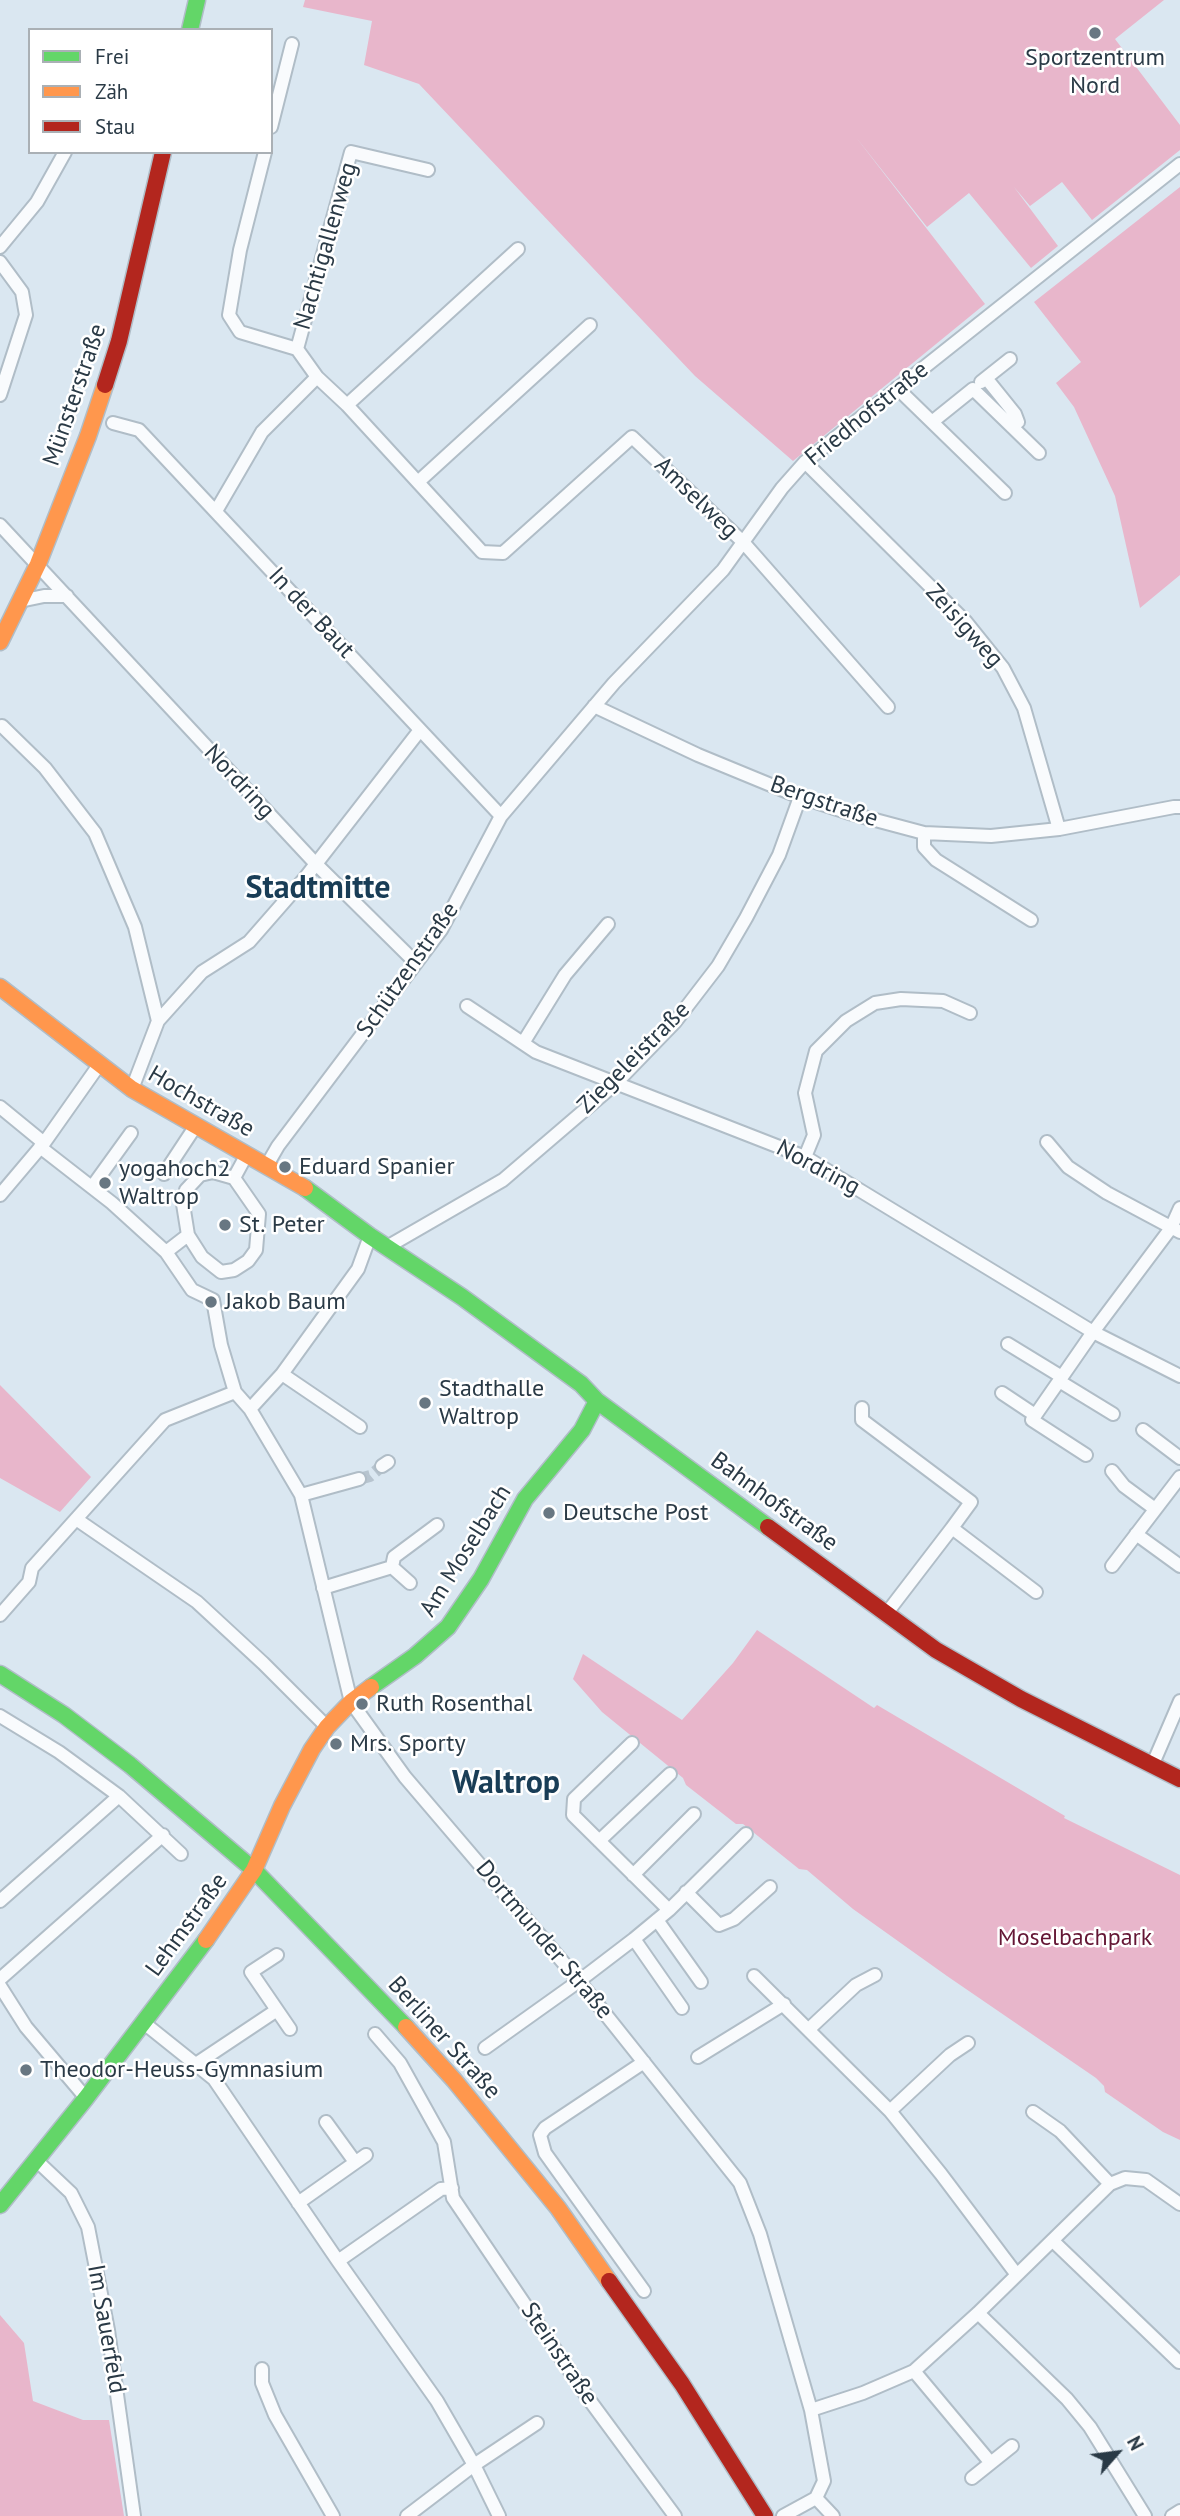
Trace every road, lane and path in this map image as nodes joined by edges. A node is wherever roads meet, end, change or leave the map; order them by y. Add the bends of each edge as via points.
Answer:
1 (197, 0) edge
2 (190, 28) edge
3 (292, 44) dead end
4 (273, 119) edge
5 (64, 154) edge
6 (163, 154) edge
7 (264, 154) edge
8 (1180, 164) edge
9 (428, 170) dead end
10 (0, 247) edge
11 (518, 249) dead end
12 (0, 262) edge
13 (590, 325) dead end
14 (297, 349) junction
15 (1010, 359) dead end
16 (317, 377) junction
17 (986, 378) junction
18 (897, 388) junction
19 (972, 389) junction
20 (0, 395) edge
21 (347, 405) junction
22 (932, 422) junction
23 (113, 423) dead end
24 (1012, 427) junction
25 (1039, 453) dead end
26 (805, 462) junction
27 (418, 482) junction
28 (1005, 493) dead end
29 (216, 511) junction
30 (0, 524) edge
31 (743, 542) junction
32 (482, 552) joint
33 (38, 564) junction
34 (66, 596) junction
35 (20, 601) junction
36 (0, 642) edge
37 (594, 705) junction
38 (888, 707) dead end
39 (2, 726) dead end
40 (420, 730) junction
41 (800, 797) junction
42 (1180, 807) edge
43 (501, 816) junction
44 (1059, 829) junction
45 (924, 833) junction
46 (315, 863) junction
47 (1031, 920) dead end
48 (608, 924) dead end
49 (416, 964) junction
50 (0, 988) edge
51 (467, 1006) dead end
52 (970, 1013) dead end
53 (158, 1021) junction
54 (523, 1043) junction
55 (99, 1065) junction
56 (615, 1084) junction
57 (132, 1089) junction
58 (0, 1107) edge
59 (195, 1127) junction
60 (131, 1133) dead end
61 (1047, 1142) dead end
62 (42, 1145) junction
63 (247, 1154) junction
64 (805, 1157) junction
65 (267, 1165) junction
66 (164, 1174) dead end
67 (233, 1178) junction
68 (92, 1187) junction
69 (0, 1195) edge
70 (1180, 1208) edge
71 (1176, 1230) edge
72 (188, 1235) junction
73 (370, 1236) junction
74 (387, 1247) junction
75 (170, 1257) junction
76 (1093, 1332) junction
77 (1009, 1344) dead end
78 (282, 1374) junction
79 (1180, 1376) edge
80 (1061, 1379) junction
81 (235, 1392) junction
82 (1002, 1393) dead end
83 (597, 1401) junction
84 (862, 1408) dead end
85 (250, 1409) junction
86 (1113, 1414) dead end
87 (1035, 1415) junction
88 (360, 1427) dead end
89 (1143, 1430) dead end
90 (1086, 1455) dead end
91 (1180, 1458) edge
92 (1112, 1471) dead end
93 (1180, 1477) edge
94 (359, 1479) tunnel mouth
95 (1175, 1494) edge
96 (301, 1495) junction
97 (1155, 1509) junction
98 (76, 1519) junction
99 (437, 1525) dead end
100 (952, 1528) junction
101 (1136, 1534) junction
102 (1112, 1566) dead end
103 (1180, 1566) edge
104 (392, 1567) junction
105 (410, 1583) dead end
106 (323, 1588) junction
107 (1035, 1591) dead end
108 (886, 1614) junction
109 (0, 1615) edge
110 (0, 1674) edge
111 (1180, 1701) edge
112 (351, 1702) junction
113 (0, 1716) edge
114 (327, 1727) junction
115 (632, 1743) dead end
116 (1152, 1766) junction
117 (670, 1774) dead end
118 (1180, 1779) edge
119 (119, 1796) junction
120 (694, 1814) dead end
121 (746, 1834) dead end
122 (163, 1835) junction
123 (599, 1841) junction
124 (181, 1854) dead end
125 (254, 1870) junction
126 (633, 1875) junction
127 (770, 1888) dead end
128 (686, 1892) junction
129 (0, 1901) edge
130 (669, 1910) junction
131 (657, 1920) junction
132 (634, 1939) junction
133 (277, 1955) dead end
134 (875, 1975) dead end
135 (754, 1976) dead end
136 (0, 1979) edge
137 (579, 1982) junction
138 (701, 1982) dead end
139 (0, 1986) edge
140 (783, 2004) junction
141 (682, 2008) dead end
142 (277, 2010) junction
143 (144, 2023) junction
144 (290, 2029) dead end
145 (809, 2029) junction
146 (375, 2034) dead end
147 (968, 2043) dead end
148 (485, 2048) dead end
149 (698, 2057) dead end
150 (644, 2062) junction
151 (196, 2064) junction
152 (86, 2098) junction
153 (890, 2111) junction
154 (1033, 2112) dead end
155 (326, 2122) dead end
156 (36, 2160) junction
157 (1110, 2184) junction
158 (452, 2188) junction
159 (298, 2203) junction
160 (1180, 2204) edge
161 (0, 2205) edge
162 (1052, 2241) junction
163 (338, 2261) junction
164 (1017, 2275) junction
165 (644, 2291) dead end
166 (978, 2314) junction
167 (1179, 2362) edge
168 (262, 2369) dead end
169 (914, 2371) junction
170 (811, 2410) junction
171 (537, 2423) dead end
172 (1012, 2446) dead end
173 (990, 2462) junction
174 (474, 2465) junction
175 (972, 2477) dead end
176 (816, 2498) junction
177 (1180, 2511) edge
178 (134, 2516) edge
179 (333, 2516) edge
180 (407, 2516) edge
181 (499, 2516) edge
182 (675, 2516) edge
183 (765, 2516) edge
184 (783, 2516) edge
185 (833, 2516) edge
186 (1145, 2516) edge
187 (1172, 2516) edge

1 - 2 street
3 - 4 street
5 - 10 street via 37,202
6 - 33 street, Münsterstraße via 119,341
7 - 14 street via 229,314 240,332
8 - 18 street, Friedhofstraße
9 - 14 street, Nachtigallenweg via 351,152
11 - 21 street
12 - 20 street via 22,292 26,315
13 - 27 street
14 - 16 street, Nachtigallenweg
15 - 17 street
16 - 21 street, Nachtigallenweg
16 - 29 street via 262,432
17 - 19 street
17 - 24 street via 1015,414 1018,422
18 - 22 street
18 - 26 street, Friedhofstraße
19 - 22 street
19 - 24 street
21 - 27 street, Nachtigallenweg
22 - 28 street
23 - 29 street, In der Baut via 139,429
24 - 25 street
26 - 31 street, Friedhofstraße
26 - 44 street, Zeisigweg via 966,622 1003,668 1024,708
27 - 32 street, Nachtigallenweg
29 - 40 street, In der Baut
30 - 33 street, Nordring
31 - 32 street, Amselweg via 632,437 503,554
31 - 37 street, Friedhofstraße via 723,570
31 - 38 street, Amselweg
33 - 34 street, Nordring
33 - 35 street, Münsterstraße
34 - 35 street
34 - 46 street, Nordring
35 - 36 street, Münsterstraße
37 - 41 street, Bergstraße
37 - 43 street, Schützenstraße
39 - 53 street via 45,768 95,834 135,927
40 - 43 street, In der Baut
40 - 46 street
41 - 45 street, Bergstraße
41 - 56 street, Ziegeleistraße via 779,855 718,966 675,1022
42 - 44 street, Bergstraße
43 - 49 street, Schützenstraße via 441,930
44 - 45 street, Bergstraße via 991,836
45 - 47 street via 924,847 936,860
46 - 49 street, Nordring
46 - 53 street via 249,942 202,972
48 - 54 street via 565,975
49 - 65 street, Schützenstraße
50 - 55 street, Hochstraße
51 - 54 street, Nordring
52 - 64 street via 943,1001 901,999 875,1003 846,1021 816,1051 805,1093 814,1135
53 - 57 street
54 - 56 street, Nordring
55 - 57 street, Hochstraße
55 - 62 street
56 - 64 street, Nordring
56 - 74 street, Ziegeleistraße via 503,1180
57 - 59 street, Hochstraße
58 - 62 street
59 - 63 street, Hochstraße
59 - 66 street
60 - 68 street
61 - 71 street via 1068,1167
62 - 68 street
62 - 69 street
63 - 65 street, Hochstraße
63 - 67 street
64 - 76 street, Nordring
65 - 73 street, Hochstraße
67 - 72 street via 213,1172 200,1175 186,1190 183,1204
67 - 72 street via 259,1214 256,1250 248,1261 221,1272 202,1257
68 - 75 street
70 - 71 street
71 - 76 street
72 - 75 street
73 - 74 street, Hochstraße
73 - 78 street via 358,1269
74 - 83 street, Bahnhofstraße via 581,1384
75 - 81 street via 192,1290 213,1300
76 - 79 street, Nordring
76 - 80 street
77 - 80 street
78 - 85 street
78 - 88 street
80 - 86 street
80 - 87 street
81 - 85 street, Dortmunder Straße
81 - 98 street via 165,1420
82 - 87 street
83 - 108 street, Bahnhofstraße
83 - 112 street, Am Moselbach via 582,1430 525,1499 481,1579 448,1627
84 - 100 street via 862,1420 971,1502
85 - 96 street, Dortmunder Straße
87 - 90 street via 1032,1420
89 - 91 street
92 - 97 street
93 - 95 street
94 - 96 street
95 - 97 street
96 - 106 street, Dortmunder Straße
97 - 101 street
98 - 109 street via 32,1568 29,1582
98 - 114 street via 197,1602
99 - 104 street via 394,1558
100 - 107 street
100 - 108 street
101 - 102 street
101 - 103 street
104 - 105 street
104 - 106 street
106 - 112 street, Dortmunder Straße
108 - 116 street, Bahnhofstraße via 968,1669
110 - 125 street, Berliner Straße via 130,1765
111 - 116 street
112 - 114 street, Lehmstraße
112 - 137 street, Dortmunder Straße via 405,1777
113 - 119 street
114 - 125 street, Lehmstraße via 282,1806
115 - 123 street via 574,1799 573,1815
116 - 118 street, Bahnhofstraße
117 - 123 street
119 - 122 street
119 - 129 street
120 - 126 street
121 - 128 street
122 - 124 street
122 - 136 street
123 - 126 street
125 - 143 street, Lehmstraße
125 - 183 street, Berliner Straße via 403,2023 558,2208 682,2384
126 - 130 street
127 - 128 street via 734,1919 719,1925
128 - 130 street
130 - 131 street
131 - 132 street
131 - 138 street
132 - 137 street
132 - 141 street
133 - 142 street via 246,1976
134 - 145 street via 856,1985
135 - 140 street
137 - 148 street
137 - 150 street, Dortmunder Straße
139 - 152 street via 26,2027
140 - 145 street
140 - 149 street
142 - 144 street
142 - 151 street
143 - 151 street
143 - 152 street, Lehmstraße
145 - 153 street
146 - 158 street, Steinstraße via 400,2063 444,2142
147 - 153 street
150 - 165 street via 540,2135 545,2153
150 - 170 street, Dortmunder Straße via 740,2183 760,2234
151 - 159 street via 214,2078
152 - 156 street, Lehmstraße
153 - 164 street
154 - 157 street via 1060,2131
155 - 159 street via 360,2159
156 - 161 street, Lehmstraße
156 - 178 street, Im Sauerfeld via 71,2193 88,2227 108,2330
157 - 160 street via 1125,2178 1146,2180
157 - 162 street
158 - 163 street via 441,2189
158 - 182 street, Steinstraße via 453,2198 588,2398
159 - 163 street
162 - 164 street
162 - 167 street
163 - 174 street via 437,2401
164 - 166 street
166 - 169 street
166 - 186 street via 1067,2399 1090,2427
168 - 179 street via 262,2383 275,2414
169 - 170 street
169 - 173 street
170 - 176 street, Dortmunder Straße via 824,2481
171 - 174 street
172 - 173 street
173 - 175 street
174 - 180 street
174 - 181 street
176 - 184 street
176 - 185 street
177 - 187 street

